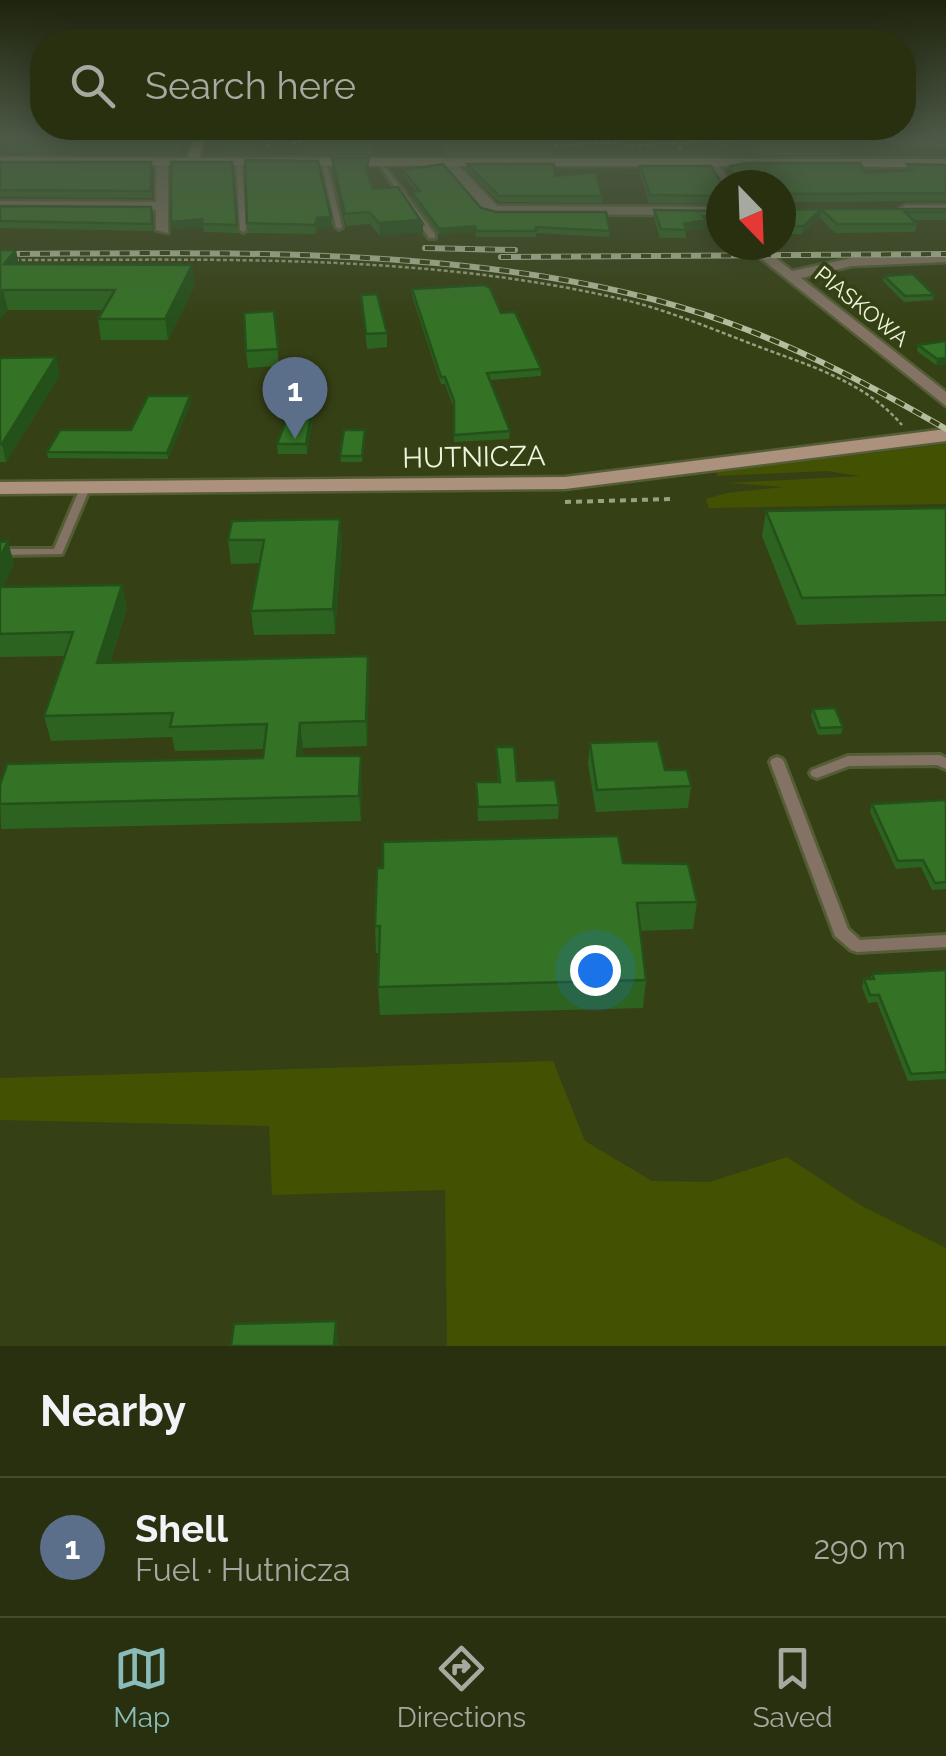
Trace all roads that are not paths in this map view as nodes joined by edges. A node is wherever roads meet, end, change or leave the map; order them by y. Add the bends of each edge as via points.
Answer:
1 (162, 200) edge
2 (241, 200) edge
3 (332, 200) edge
4 (406, 200) edge
5 (483, 200) edge
6 (0, 205) edge
7 (162, 206) junction
8 (888, 209) edge
9 (946, 209) edge
10 (706, 210) edge
11 (338, 227) dead end
12 (163, 230) dead end
13 (242, 230) edge
14 (432, 236) dead end
15 (946, 258) edge
16 (770, 260) edge
17 (789, 276) junction
18 (946, 402) edge
19 (946, 435) edge
20 (0, 488) edge
21 (86, 488) junction
22 (0, 552) edge
23 (777, 762) dead end
24 (946, 764) edge
25 (817, 773) dead end
26 (946, 941) edge

1 - 7 street
2 - 13 lane
3 - 11 lane
4 - 14 lane
5 - 10 street via 492,209
6 - 7 street
7 - 12 street
8 - 9 street
15 - 17 street via 852,262
16 - 17 street, PIASKOWA
17 - 18 street, PIASKOWA
19 - 21 street, HUTNICZA via 565,484
20 - 21 street, HUTNICZA
21 - 22 lane via 58,552
23 - 26 lane via 841,932 857,946
24 - 25 lane via 848,760

